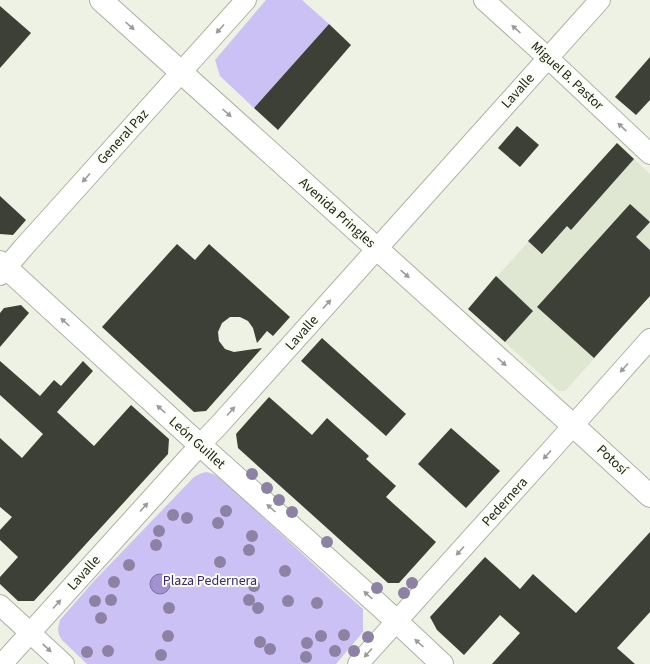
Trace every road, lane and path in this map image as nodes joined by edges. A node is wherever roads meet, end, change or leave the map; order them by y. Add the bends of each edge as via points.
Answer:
1 (101, 0) edge
2 (246, 0) edge
3 (484, 0) edge
4 (600, 0) edge
5 (548, 58) junction
6 (181, 72) junction
7 (650, 154) edge
8 (376, 248) junction
9 (2, 268) edge
10 (650, 339) edge
11 (573, 425) junction
12 (200, 445) junction
13 (650, 496) edge
14 (0, 605) edge
15 (396, 621) junction
16 (30, 633) junction
17 (2, 664) edge
18 (64, 664) edge
19 (358, 664) edge
20 (442, 664) edge

1 -> 6 main road, Avenida Pringles
2 -> 6 street, General Paz
5 -> 3 street, Miguel B. Pastor
4 - 5 street, Lavalle
7 -> 5 street, Miguel B. Pastor
5 - 8 street, Lavalle
6 -> 8 main road, Avenida Pringles
6 -> 9 street, General Paz
8 -> 11 main road, Avenida Pringles
12 -> 8 street, Lavalle
12 -> 9 main road, León Guillet
10 -> 11 street, Pedernera
11 - 13 main road, Potosí
11 -> 15 street, Pedernera
15 -> 12 main road, León Guillet
16 -> 12 street, Lavalle
14 - 16 street
15 -> 19 street, Pedernera
20 -> 15 main road, León Guillet
16 - 17 street, Lavalle
16 -> 18 street

